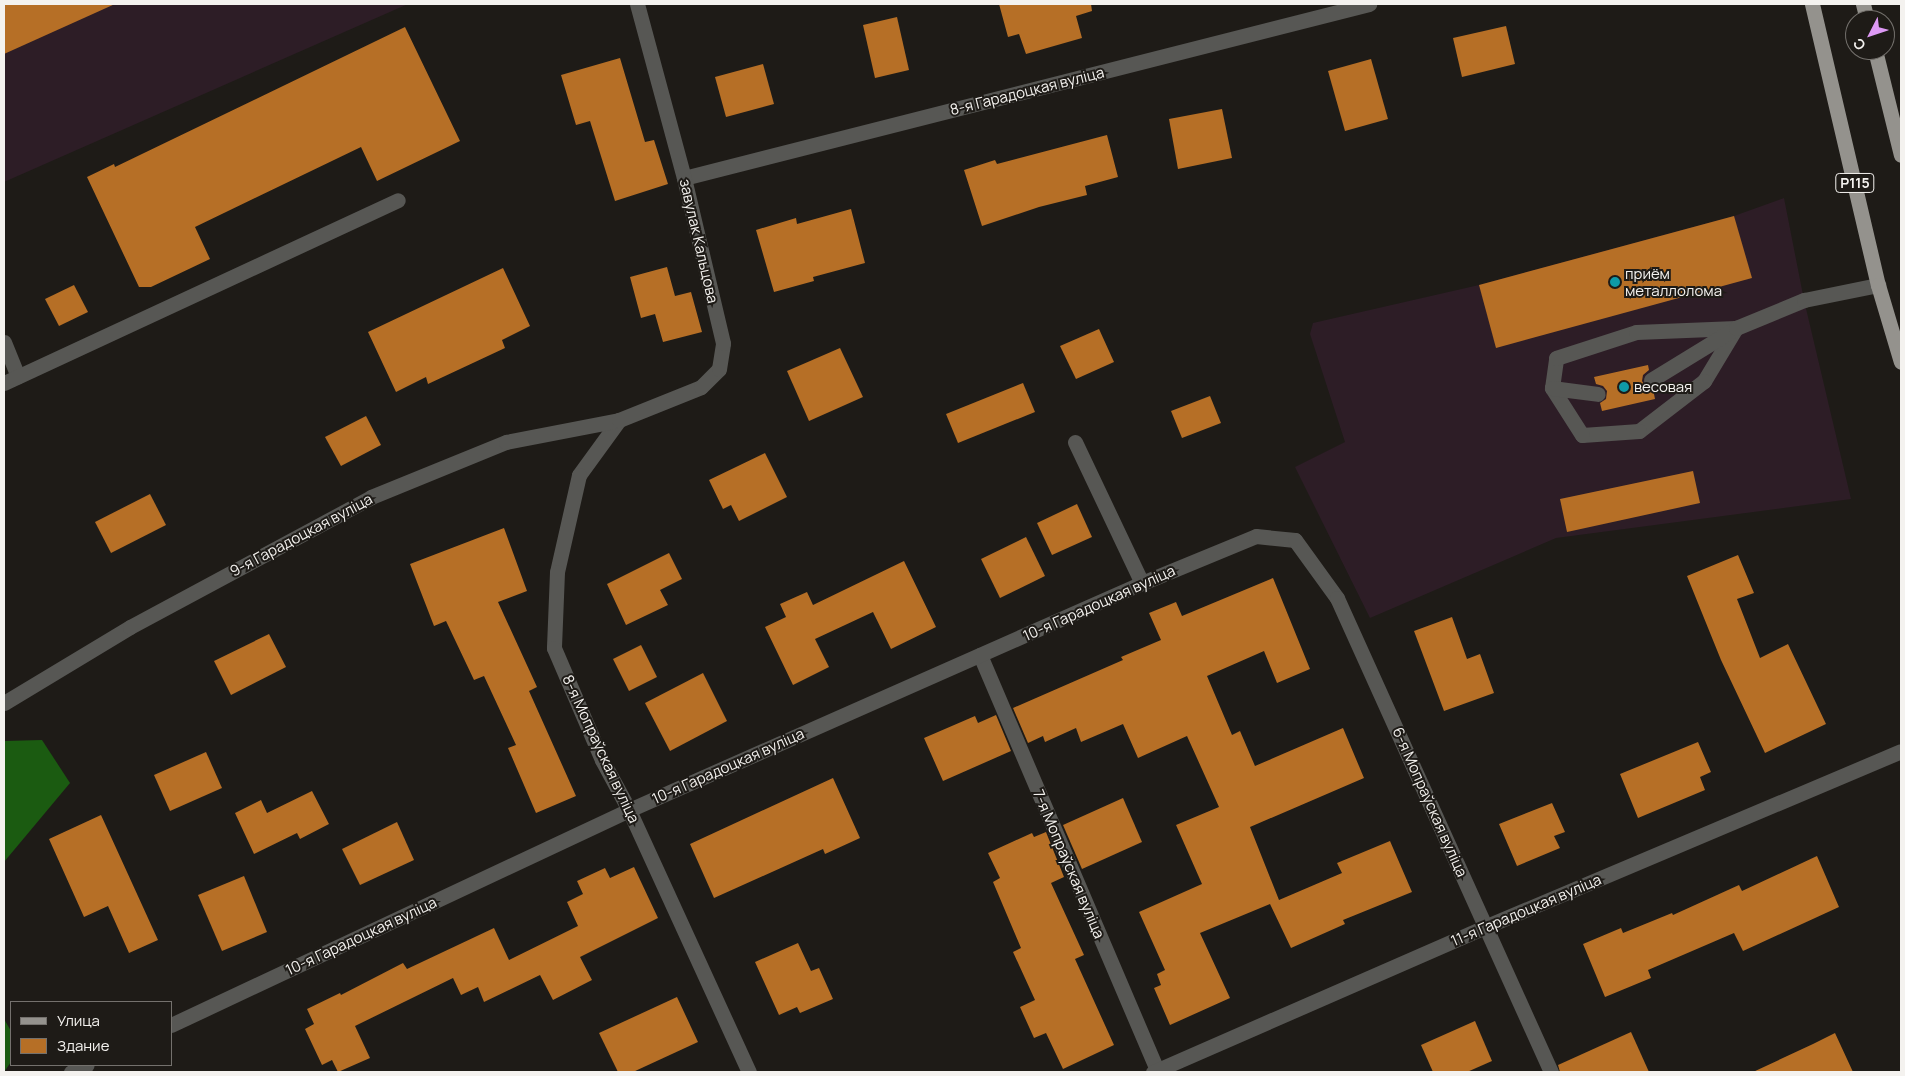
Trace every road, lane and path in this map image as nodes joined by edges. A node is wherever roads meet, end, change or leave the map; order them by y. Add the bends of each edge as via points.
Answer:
1 (637, 4) edge
2 (1369, 4) edge
3 (1812, 4) edge
4 (1877, 60) edge
5 (1901, 155) edge
6 (684, 178) junction
7 (398, 200) dead end
8 (1878, 285) junction
9 (1736, 328) junction
10 (4, 342) edge
11 (1901, 362) edge
12 (18, 376) junction
13 (1651, 380) dead end
14 (4, 383) edge
15 (1552, 388) junction
16 (1598, 394) dead end
17 (620, 420) junction
18 (1074, 442) dead end
19 (1294, 540) joint
20 (1142, 583) junction
21 (980, 655) junction
22 (4, 703) edge
23 (1901, 751) edge
24 (630, 810) junction
25 (1487, 926) junction
26 (172, 1025) edge
27 (85, 1066) edge
28 (71, 1072) edge
29 (749, 1072) edge
30 (1156, 1072) edge
31 (1552, 1072) edge

1 - 6 street, завулак Кальцова
2 - 6 street, 8-я Гарадоцкая вуліца
3 - 8 main road, Р115
4 - 5 main road
6 - 17 street, завулак Кальцова via 723,343 719,369 701,387
7 - 12 street
8 - 9 street via 1804,300
8 - 11 main road, Р115
9 - 13 street
9 - 15 street via 1636,332 1610,340 1556,358
9 - 15 street via 1704,381 1639,432 1582,435
10 - 12 street
12 - 14 street
15 - 16 street
17 - 22 street, 9-я Гарадоцкая вуліца via 506,442 371,496 130,627
17 - 24 street, 8-я Мопраўская вуліца via 579,475 557,572 554,648 602,760
18 - 20 street
19 - 20 street, 10-я Гарадоцкая вуліца via 1256,536
19 - 25 street, 6-я Мопраўская вуліца via 1338,598
20 - 21 street, 10-я Гарадоцкая вуліца
21 - 24 street, 10-я Гарадоцкая вуліца
21 - 30 street, 7-я Мопраўская вуліца
23 - 25 street, 11-я Гарадоцкая вуліца
24 - 26 street, 10-я Гарадоцкая вуліца
24 - 29 street, 8-я Мопраўская вуліца
25 - 30 street, 11-я Гарадоцкая вуліца
25 - 31 street, 6-я Мопраўская вуліца
27 - 28 street

